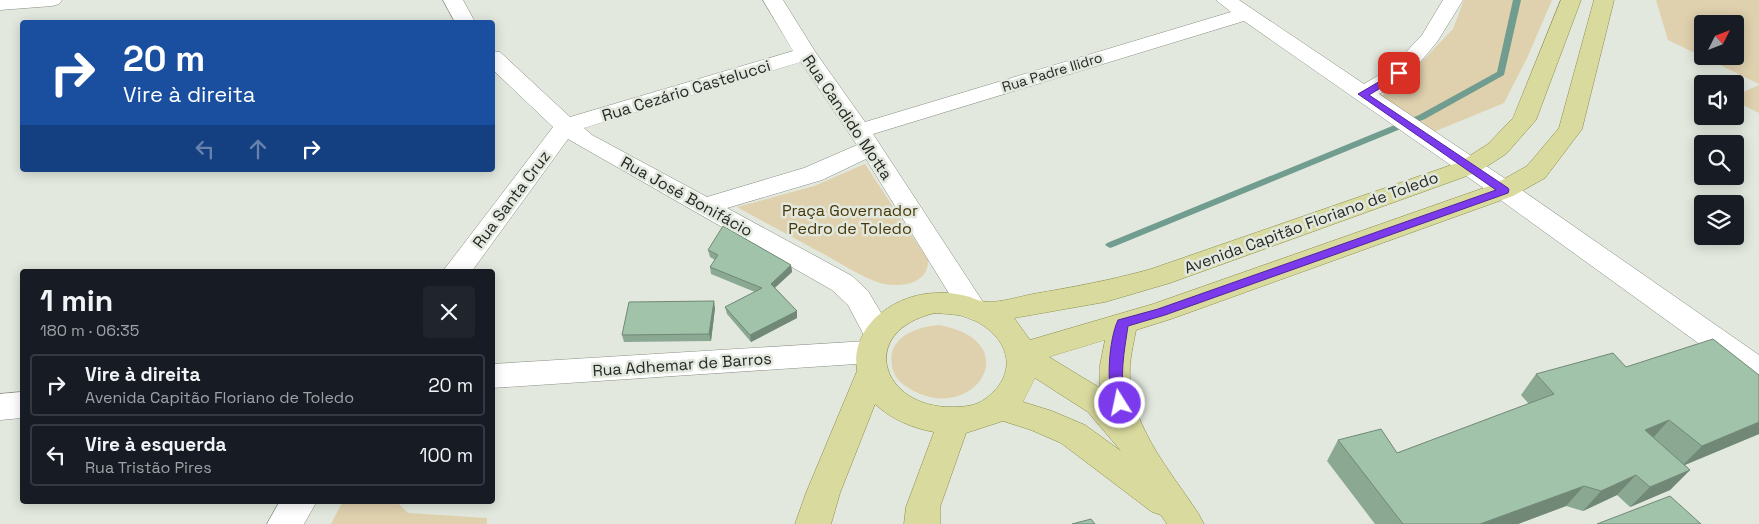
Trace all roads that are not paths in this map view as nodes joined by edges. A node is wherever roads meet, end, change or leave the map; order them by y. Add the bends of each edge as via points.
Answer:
1 (52, 0) edge
2 (453, 0) edge
3 (774, 0) edge
4 (1226, 0) edge
5 (1453, 0) edge
6 (1571, 0) edge
7 (1604, 0) edge
8 (0, 4) edge
9 (1246, 14) junction
10 (464, 20) edge
11 (806, 54) junction
12 (495, 60) edge
13 (1363, 94) junction
14 (566, 126) junction
15 (864, 139) junction
16 (1469, 166) junction
17 (1504, 190) junction
18 (705, 206) junction
19 (459, 269) edge
20 (979, 311) junction
21 (1123, 324) junction
22 (874, 353) junction
23 (1021, 354) junction
24 (1759, 371) edge
25 (495, 376) edge
26 (20, 405) edge
27 (0, 407) edge
28 (1000, 407) junction
29 (954, 421) junction
30 (1128, 434) junction
31 (298, 504) edge
32 (1181, 517) edge
33 (285, 524) edge
34 (813, 524) edge
35 (922, 524) edge

1 - 8 street
2 - 10 street
3 - 11 street, Rua Candido Motta
4 - 9 street
5 - 13 street via 1430,38 1399,73
6 - 16 main road, Avenida Capitão Floriano de Toledo via 1524,120 1496,149
7 - 17 main road, Avenida Capitão Floriano de Toledo via 1570,129 1536,172
9 - 13 street
9 - 15 street, Rua Padre Ilidro
11 - 14 street, Rua Cezário Castelucci
11 - 15 street, Rua Candido Motta
12 - 14 street, Rua José Bonifácio
13 - 16 street
14 - 18 street, Rua José Bonifácio via 584,140
14 - 19 street, Rua Santa Cruz
15 - 18 street, Rua Padre Ilidro via 813,174
15 - 20 street, Rua Candido Motta
16 - 17 street
16 - 20 main road, Avenida Capitão Floriano de Toledo via 1160,276 1105,292
17 - 21 main road, Avenida Capitão Floriano de Toledo
17 - 24 street
18 - 22 street, Rua José Bonifácio via 842,283 858,298
20 - 22 main road via 959,305 935,304 914,308 893,318
20 - 23 main road via 1000,322 1014,337
21 - 23 main road, Avenida Capitão Floriano de Toledo
21 - 30 main road via 1115,365 1116,388
22 - 25 street, Rua Adhemar de Barros
22 - 29 main road via 883,392 902,408 926,418
22 - 34 main road
23 - 28 main road via 1023,374 1015,392
23 - 30 main road via 1100,404
26 - 27 street
28 - 29 main road via 979,417
28 - 32 main road via 1073,434
29 - 35 main road via 923,507
30 - 32 main road
31 - 33 street

